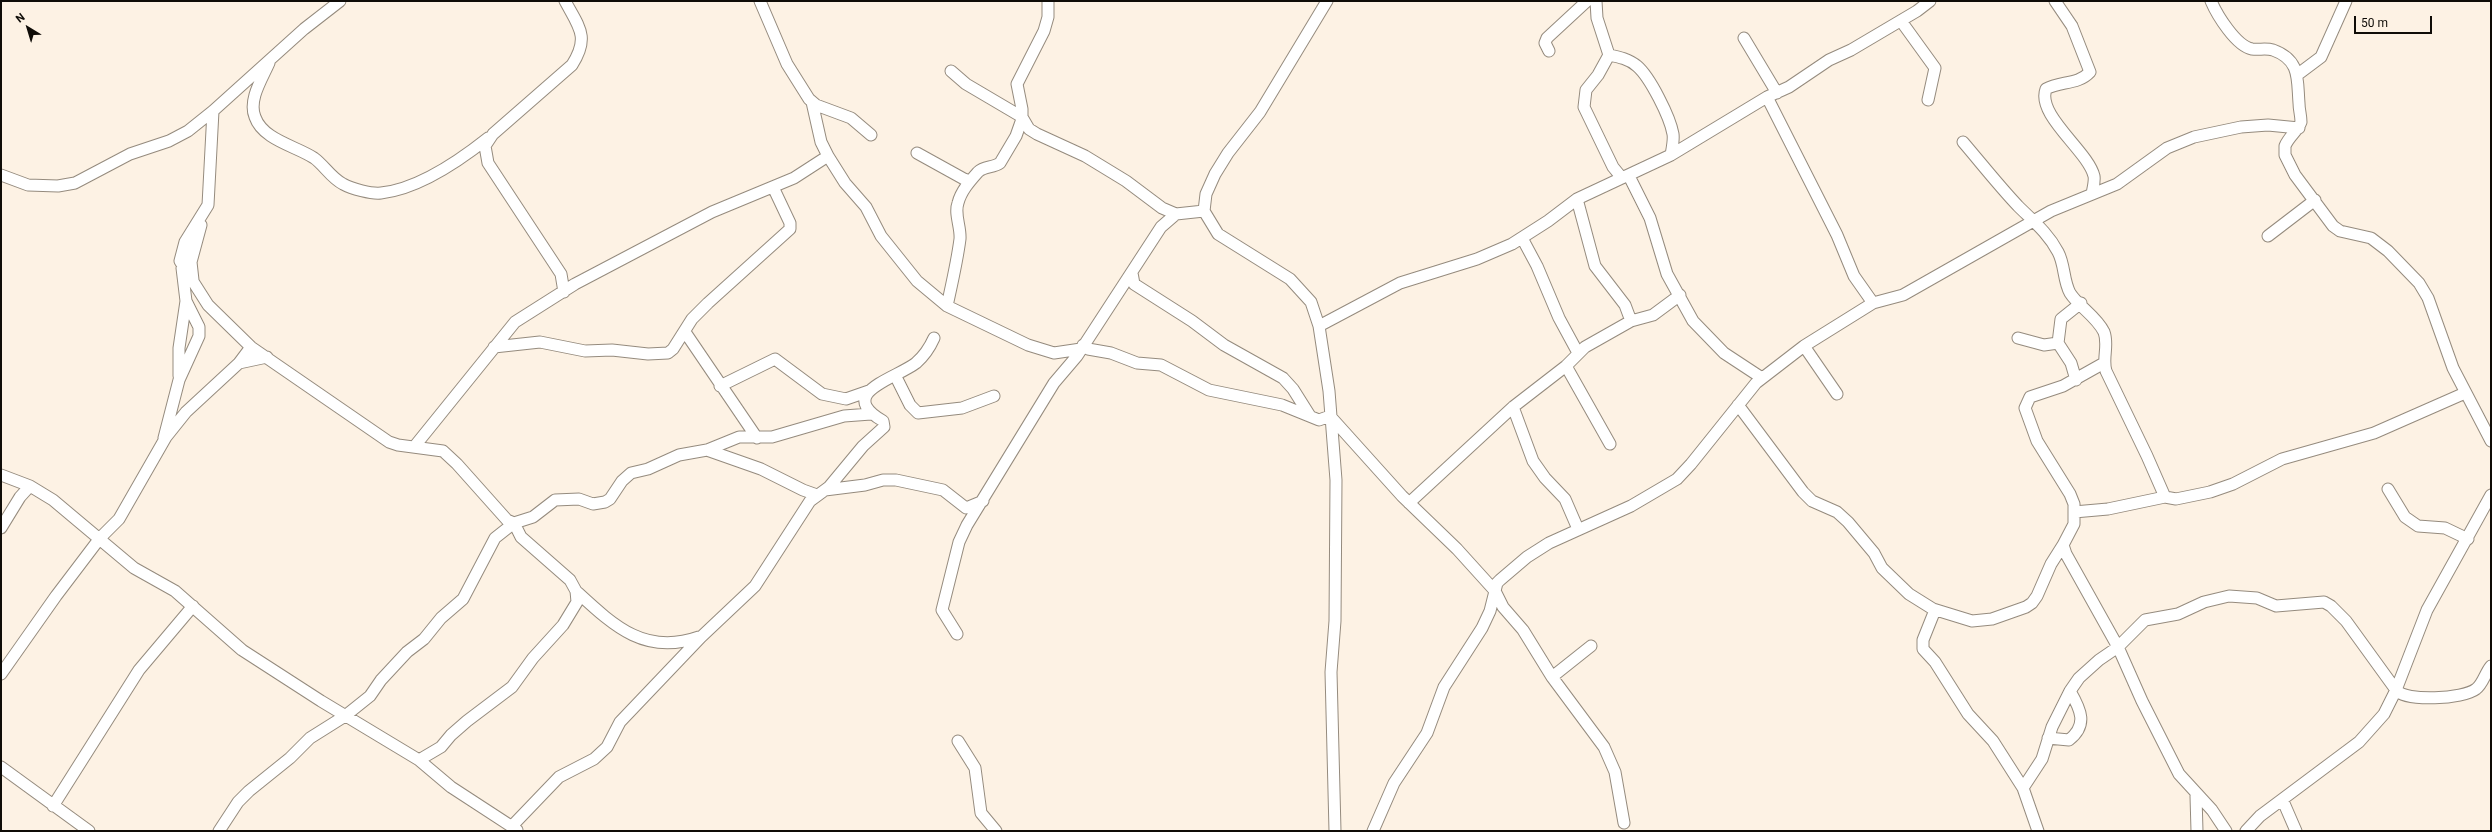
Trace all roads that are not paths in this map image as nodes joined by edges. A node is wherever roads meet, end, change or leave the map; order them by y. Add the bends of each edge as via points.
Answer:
1 (340, 1) edge
2 (565, 1) edge
3 (760, 1) edge
4 (1048, 1) edge
5 (1327, 1) edge
6 (1588, 1) edge
7 (1596, 1) edge
8 (1930, 1) edge
9 (2056, 1) edge
10 (2211, 1) edge
11 (2346, 1) edge
12 (1901, 20) junction
13 (1744, 38) dead end
14 (1549, 51) dead end
15 (1609, 55) junction
16 (270, 60) junction
17 (951, 71) dead end
18 (2297, 75) junction
19 (1772, 95) junction
20 (1928, 100) dead end
21 (812, 102) junction
22 (213, 111) junction
23 (1022, 117) junction
24 (2299, 128) junction
25 (493, 134) junction
26 (871, 135) dead end
27 (1963, 142) dead end
28 (917, 153) dead end
29 (1671, 155) junction
30 (828, 156) junction
31 (1, 175) edge
32 (1625, 177) junction
33 (970, 181) junction
34 (773, 187) junction
35 (2092, 194) junction
36 (1576, 199) junction
37 (2315, 200) junction
38 (208, 205) junction
39 (1204, 211) junction
40 (1176, 214) junction
41 (2035, 221) junction
42 (2268, 236) dead end
43 (1522, 238) junction
44 (182, 268) junction
45 (1132, 273) junction
46 (192, 280) junction
47 (564, 292) junction
48 (1680, 295) junction
49 (186, 301) junction
50 (1873, 303) junction
51 (2080, 303) junction
52 (947, 306) junction
53 (1631, 321) junction
54 (1319, 326) junction
55 (684, 332) junction
56 (934, 338) dead end
57 (2018, 338) dead end
58 (2058, 343) junction
59 (1804, 346) junction
60 (251, 347) junction
61 (494, 347) junction
62 (1082, 347) junction
63 (1578, 353) junction
64 (267, 357) junction
65 (239, 363) junction
66 (2104, 363) junction
67 (1566, 366) junction
68 (895, 375) junction
69 (1762, 378) junction
70 (179, 380) junction
71 (2076, 380) junction
72 (720, 386) junction
73 (2465, 393) junction
74 (1837, 394) dead end
75 (866, 396) junction
76 (994, 396) dead end
77 (1738, 405) junction
78 (1513, 407) junction
79 (871, 414) junction
80 (844, 416) junction
81 (1310, 416) junction
82 (1330, 416) junction
83 (757, 438) junction
84 (2491, 441) edge
85 (163, 442) junction
86 (1610, 444) dead end
87 (414, 447) junction
88 (707, 450) junction
89 (1, 475) edge
90 (30, 486) junction
91 (2388, 489) dead end
92 (821, 493) junction
93 (2164, 497) junction
94 (2490, 499) edge
95 (982, 501) junction
96 (1409, 503) junction
97 (2074, 512) junction
98 (514, 523) junction
99 (1, 528) edge
100 (1578, 529) junction
101 (100, 538) junction
102 (2468, 539) junction
103 (2064, 545) junction
104 (576, 590) junction
105 (1495, 591) junction
106 (194, 606) junction
107 (1934, 610) junction
108 (957, 634) dead end
109 (701, 637) junction
110 (1591, 646) dead end
111 (2118, 648) junction
112 (2491, 666) edge
113 (1, 674) edge
114 (1552, 677) junction
115 (2396, 690) junction
116 (2070, 691) junction
117 (345, 716) junction
118 (2048, 738) junction
119 (958, 741) dead end
120 (419, 760) junction
121 (2, 770) edge
122 (2022, 788) junction
123 (2196, 796) junction
124 (2283, 801) junction
125 (53, 806) junction
126 (1624, 823) dead end
127 (515, 829) edge
128 (89, 831) edge
129 (219, 831) edge
130 (996, 831) edge
131 (1335, 831) edge
132 (1373, 831) edge
133 (2038, 831) edge
134 (2197, 831) edge
135 (2226, 831) edge
136 (2246, 831) edge
137 (2296, 831) edge

1 - 16 street
2 - 25 street via 582,31 580,52 572,65
3 - 21 street via 787,64
4 - 23 street via 1048,17 1044,31 1017,84
5 - 39 street via 1260,112 1215,174 1206,194
6 - 14 street via 1547,38 1545,43
7 - 15 street via 1598,23
8 - 12 street
9 - 35 street via 2072,26 2090,72 2076,82 2046,89 2045,99 2062,131 2082,154 2094,176
10 - 18 street via 2227,29 2241,42 2251,49 2266,48 2282,54 2289,60
11 - 18 street via 2321,57
12 - 19 street
12 - 20 street via 1935,68
13 - 19 street
15 - 29 street via 1623,57 1638,66 1647,78 1673,134
15 - 32 street via 1586,90 1584,107 1613,167
16 - 22 street
16 - 25 street via 254,100 255,118 261,127 275,138 312,157 344,184 379,193 393,191 450,164
17 - 23 street via 966,84
18 - 24 street via 2301,114
19 - 29 street
19 - 50 street via 1854,276
21 - 26 street via 852,118
21 - 30 street via 821,142
22 - 31 street via 188,131 169,141 130,154 75,183 58,186 28,185
22 - 38 street
23 - 33 street via 1019,128 1000,162 982,169
23 - 40 street via 1029,128 1038,134 1126,180 1162,208
24 - 35 street via 2268,125 2241,127 2194,137 2167,148 2117,184
24 - 37 street via 2288,139 2285,155 2295,175
25 - 47 street via 485,146 488,163 561,274
27 - 41 street
28 - 33 street
29 - 32 street
30 - 34 street via 794,178
30 - 52 street via 845,183 866,206 880,236 903,266
32 - 36 street
32 - 48 street via 1650,218 1667,274
33 - 52 street via 956,208 960,239 956,272
34 - 47 street via 712,212
34 - 55 street via 790,223 790,229 708,303 692,319
35 - 41 street via 2063,204
36 - 43 street
36 - 53 street via 1595,266 1625,305
37 - 42 street
37 - 73 street via 2333,226 2340,231 2371,238 2388,250 2419,283 2428,298 2453,368
38 - 44 street via 185,242 181,254
38 - 46 street via 191,262
39 - 40 street
39 - 54 street via 1218,234 1290,279 1311,302
40 - 45 street via 1161,227
41 - 50 street via 1991,243 1903,295
41 - 51 street via 2059,253 2066,283 2071,294
43 - 54 street via 1476,259 1400,283
43 - 63 street via 1537,266 1558,318
44 - 46 street
44 - 49 street
45 - 62 street
45 - 81 street via 1134,284 1146,294 1192,321 1224,345 1283,378
46 - 60 street via 208,305
47 - 61 street via 515,322
48 - 53 street via 1653,315
48 - 69 street via 1693,321 1704,334 1724,352
49 - 70 street via 179,348
49 - 70 street via 199,327 199,336
50 - 59 street
51 - 58 street via 2061,318
51 - 66 street via 2104,332
52 - 62 street via 983,325 1043,350 1054,353
53 - 63 street
54 - 82 street via 1329,391
55 - 61 street via 668,353 585,351 540,342
55 - 72 street
56 - 68 street via 921,358
57 - 58 street via 2044,345
58 - 71 street via 2071,363
59 - 69 street
59 - 74 street
60 - 64 street
60 - 65 street
61 - 87 street
62 - 81 street via 1112,353 1137,363 1161,365 1209,390 1282,405
62 - 95 street via 1051,388
63 - 67 street
64 - 65 street
64 - 87 street via 389,442
65 - 85 street via 186,412
66 - 71 street
66 - 93 street via 2120,405 2147,456
67 - 78 street
67 - 86 street
68 - 75 street
68 - 76 street via 910,405 918,413 962,408
69 - 77 street
70 - 85 street
71 - 97 street via 2030,397 2025,408 2037,442 2070,494
72 - 75 street via 774,360 822,394 846,400
72 - 83 street via 750,424
73 - 84 street
73 - 93 street via 2374,432 2282,459 2224,488 2176,499
75 - 79 street
75 - 80 street
77 - 100 street via 1677,479 1637,503
77 - 107 street via 1812,501 1837,512 1848,522 1896,583
78 - 96 street
78 - 100 street via 1534,461 1545,478 1565,499
79 - 80 street
79 - 92 street via 885,424 882,431 863,446 845,470
80 - 83 street via 803,430
81 - 82 street via 1319,420
82 - 96 street
82 - 131 street via 1336,480 1335,621 1331,672
83 - 88 street via 739,437
85 - 101 street via 119,519
87 - 98 street via 433,449 449,455 507,520
88 - 92 street
88 - 98 street via 678,455 648,469 631,473 605,502 593,504 579,500 555,500 533,517
89 - 90 street
90 - 99 street
90 - 101 street via 53,500
91 - 102 street via 2405,517 2418,526 2445,528
92 - 95 street via 884,480 896,480 942,490 966,508
92 - 109 street via 810,501 754,586
93 - 97 street via 2108,509
94 - 102 street
95 - 108 street via 959,542 945,594 943,614
96 - 105 street via 1457,549
97 - 103 street via 2074,524
98 - 104 street via 521,537 562,572
98 - 117 street via 495,538 463,599 441,618 424,639 407,652 370,696
100 - 105 street via 1549,543 1513,568 1496,583
101 - 106 street via 134,568 166,585
101 - 113 street
102 - 115 street via 2427,610
103 - 107 street via 2051,564 2035,600 2026,608 1981,621 1972,621
103 - 111 street via 2068,559
104 - 109 street via 620,630 637,638 668,644
104 - 120 street via 577,602 563,625 533,658 512,687 467,721 441,747
105 - 114 street via 1503,607 1523,630
105 - 132 street via 1482,628 1444,687 1427,733 1394,783
106 - 117 street via 242,650
106 - 125 street via 139,670
107 - 122 street via 1923,640 1924,649 1936,662 1968,714 1992,741
109 - 127 street via 620,722 607,747 594,759 559,777
110 - 114 street
111 - 115 street via 2145,620 2178,614 2196,604 2221,597 2257,598 2276,606 2324,602 2346,621
111 - 116 street via 2099,660 2079,678
111 - 123 street via 2178,774
112 - 115 street via 2478,687 2466,694 2440,698 2409,697 2401,695
114 - 126 street via 1604,747 1615,772
115 - 124 street via 2384,714 2359,742 2313,775
116 - 118 street
116 - 118 street via 2082,720 2080,731 2069,740
117 - 120 street
117 - 129 street via 310,738 249,791 238,802
118 - 122 street via 2042,759
119 - 130 street via 975,768 982,813
120 - 127 street via 451,788
121 - 125 street
122 - 133 street
123 - 134 street
123 - 135 street via 2212,810
124 - 136 street via 2260,816
124 - 137 street
125 - 128 street

